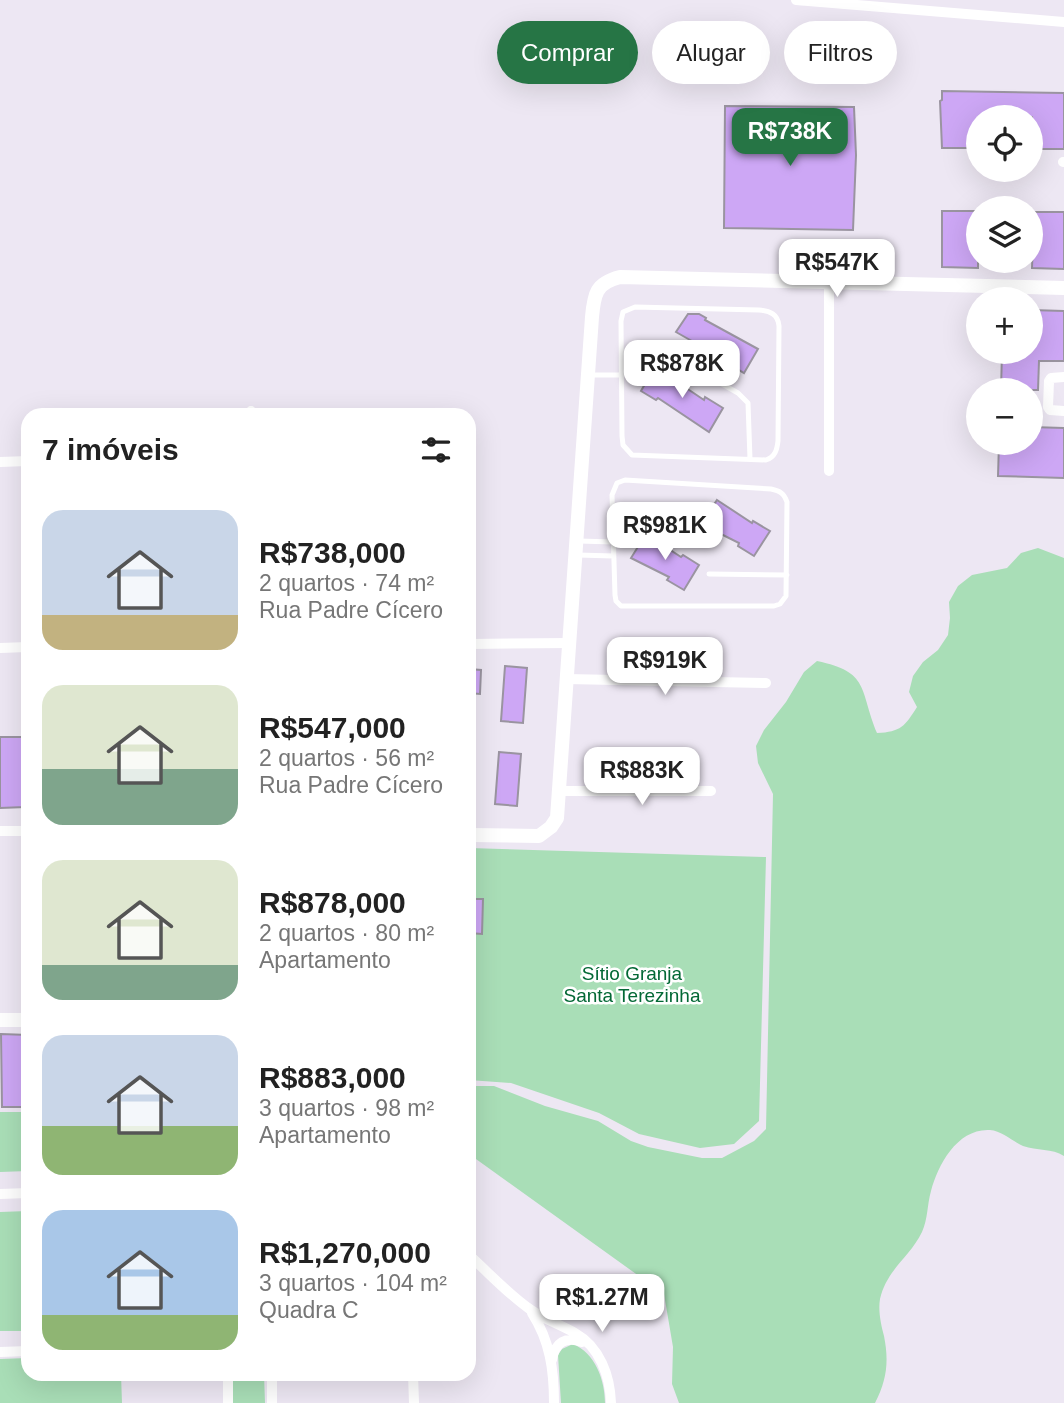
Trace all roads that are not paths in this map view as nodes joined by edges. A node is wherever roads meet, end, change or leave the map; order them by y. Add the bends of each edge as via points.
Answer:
1 (796, 0) edge
2 (1064, 22) edge
3 (829, 281) junction
4 (1064, 288) edge
5 (588, 375) junction
6 (621, 375) junction
7 (706, 375) dead end
8 (1064, 377) edge
9 (1064, 411) edge
10 (750, 459) junction
11 (21, 461) edge
12 (0, 462) edge
13 (829, 471) dead end
14 (613, 542) junction
15 (576, 548) junction
16 (613, 556) junction
17 (709, 574) dead end
18 (787, 575) junction
19 (569, 643) junction
20 (476, 644) edge
21 (21, 647) edge
22 (0, 648) edge
23 (566, 679) junction
24 (766, 683) dead end
25 (711, 790) dead end
26 (558, 791) junction
27 (0, 831) edge
28 (21, 831) edge
29 (476, 835) edge
30 (0, 1020) edge
31 (21, 1020) edge
32 (0, 1194) edge
33 (21, 1194) edge
34 (476, 1261) edge
35 (531, 1310) junction
36 (591, 1346) junction
37 (21, 1351) edge
38 (0, 1352) edge
39 (552, 1361) junction
40 (228, 1381) edge
41 (272, 1381) edge
42 (413, 1381) edge
43 (228, 1403) edge
44 (272, 1403) edge
45 (414, 1403) edge
46 (554, 1403) edge
47 (611, 1403) edge

1 - 2 street
3 - 4 street
3 - 5 street via 620,277 606,281 594,302
3 - 13 street
5 - 6 lane
5 - 15 street
6 - 10 lane via 623,445 632,455
6 - 10 lane via 621,321 629,308 774,314 779,326 777,449 766,460
7 - 10 lane via 748,403
8 - 9 street via 1049,381 1048,407
11 - 12 street
14 - 15 lane
14 - 16 lane
14 - 18 lane via 612,495 617,483 625,480 771,489 785,495 787,502
15 - 16 lane
15 - 19 street
16 - 18 lane via 616,601 621,606 774,606 786,596
17 - 18 lane
19 - 20 street
19 - 23 street
21 - 22 street
23 - 24 street
23 - 26 street
25 - 26 street
26 - 29 street via 557,818 539,836
27 - 28 street
30 - 31 street
32 - 33 street
34 - 35 street
35 - 36 street via 578,1334
35 - 39 street
36 - 39 street via 567,1339 558,1345
36 - 47 street via 609,1381
37 - 38 street
39 - 46 street
40 - 43 street
41 - 44 street
42 - 45 street

